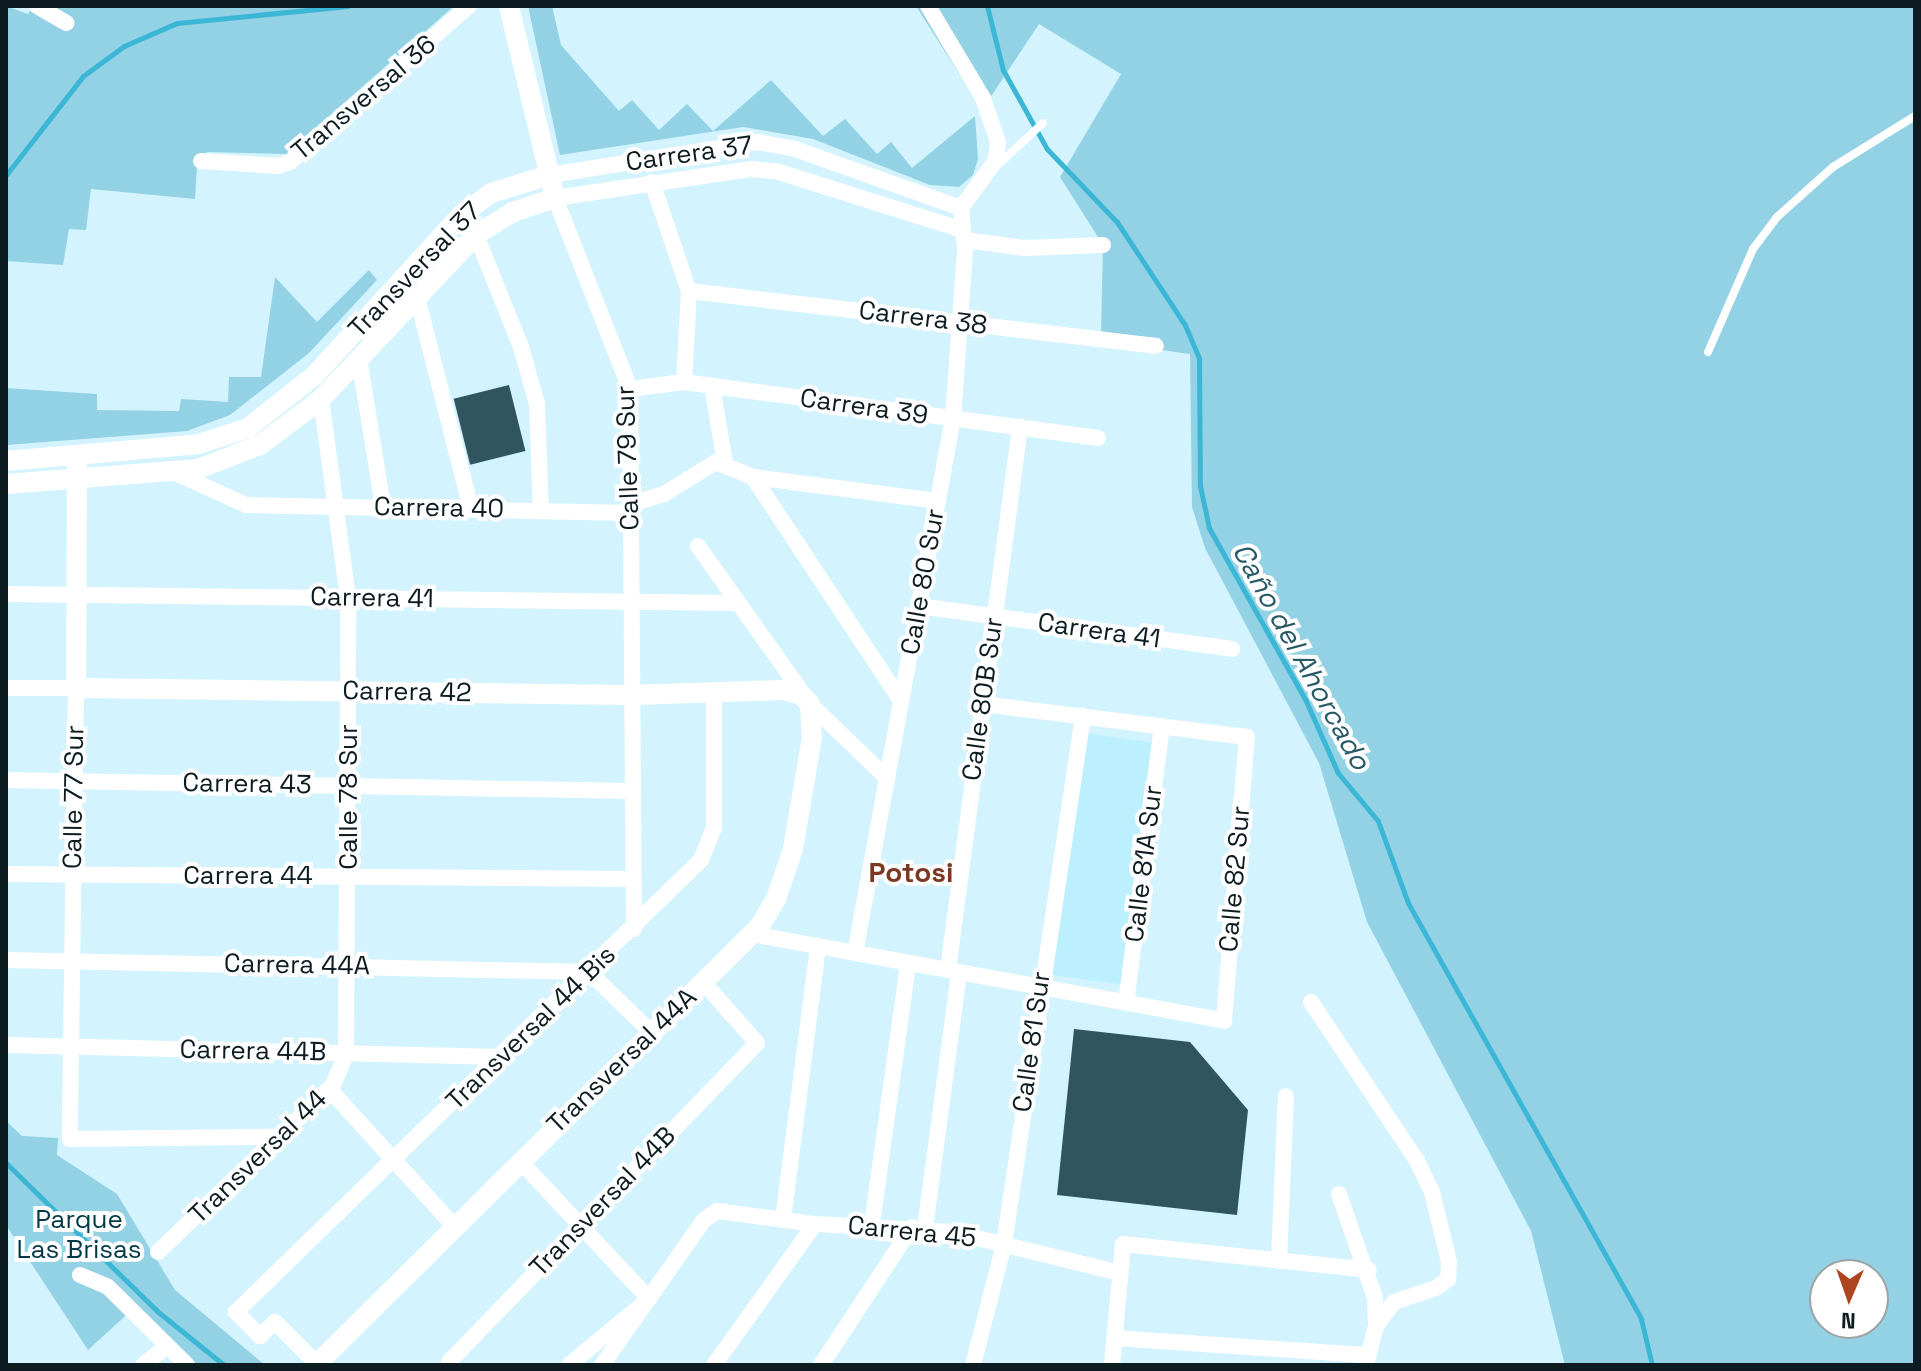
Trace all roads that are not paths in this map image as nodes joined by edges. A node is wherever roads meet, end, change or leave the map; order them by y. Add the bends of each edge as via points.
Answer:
1 (37, 6) edge
2 (469, 6) edge
3 (509, 6) edge
4 (928, 6) edge
5 (66, 23) dead end
6 (1915, 116) edge
7 (1043, 123) dead end
8 (201, 161) dead end
9 (550, 175) junction
10 (652, 182) junction
11 (981, 184) junction
12 (555, 198) junction
13 (961, 208) junction
14 (476, 235) junction
15 (964, 235) junction
16 (1103, 245) dead end
17 (689, 291) junction
18 (417, 297) junction
19 (961, 323) junction
20 (1156, 346) dead end
21 (1708, 352) dead end
22 (359, 358) junction
23 (684, 382) junction
24 (712, 386) junction
25 (630, 389) junction
26 (321, 399) junction
27 (953, 418) junction
28 (1020, 427) junction
29 (1098, 438) dead end
30 (77, 455) junction
31 (6, 461) edge
32 (725, 463) junction
33 (173, 472) junction
34 (753, 477) junction
35 (77, 479) junction
36 (6, 484) edge
37 (938, 501) junction
38 (339, 505) junction
39 (383, 506) junction
40 (631, 508) junction
41 (471, 509) junction
42 (541, 511) junction
43 (698, 546) dead end
44 (6, 594) edge
45 (76, 595) junction
46 (348, 598) junction
47 (632, 601) junction
48 (738, 603) junction
49 (919, 606) junction
50 (994, 617) junction
51 (1232, 649) dead end
52 (6, 688) edge
53 (76, 688) junction
54 (349, 692) junction
55 (714, 692) junction
56 (632, 695) junction
57 (808, 701) junction
58 (901, 701) junction
59 (981, 704) junction
60 (1083, 716) junction
61 (1162, 726) junction
62 (887, 778) junction
63 (6, 780) edge
64 (74, 781) junction
65 (348, 786) junction
66 (633, 791) junction
67 (6, 874) edge
68 (73, 875) junction
69 (348, 877) junction
70 (633, 879) junction
71 (634, 929) junction
72 (752, 934) junction
73 (818, 946) junction
74 (855, 953) junction
75 (6, 960) edge
76 (72, 961) junction
77 (908, 963) junction
78 (349, 966) junction
79 (954, 971) junction
80 (589, 972) junction
81 (703, 982) junction
82 (1040, 987) junction
83 (1311, 1002) dead end
84 (1126, 1003) junction
85 (651, 1032) junction
86 (6, 1045) edge
87 (71, 1047) junction
88 (346, 1054) junction
89 (500, 1057) junction
90 (329, 1089) junction
91 (1286, 1096) dead end
92 (278, 1137) junction
93 (394, 1160) junction
94 (520, 1161) junction
95 (1339, 1194) dead end
96 (783, 1220) junction
97 (815, 1224) junction
98 (872, 1224) junction
99 (453, 1225) junction
100 (580, 1226) junction
101 (918, 1228) junction
102 (1004, 1244) junction
103 (158, 1252) dead end
104 (1279, 1261) junction
105 (1369, 1270) junction
106 (1120, 1273) junction
107 (80, 1275) dead end
108 (649, 1299) junction
109 (1376, 1326) junction
110 (1115, 1338) junction
111 (166, 1347) junction
112 (1367, 1360) edge
113 (449, 1362) dead end
114 (316, 1364) edge
115 (143, 1365) edge
116 (187, 1365) edge
117 (569, 1365) edge
118 (602, 1365) edge
119 (714, 1365) edge
120 (821, 1365) edge
121 (973, 1365) edge
122 (1112, 1365) edge

1 - 5 street
2 - 8 street, Transversal 36 via 290,162 278,166
3 - 9 street, Calle 79 Sur
4 - 11 street via 995,120 996,160
6 - 21 lane via 1833,167 1776,218 1753,249
7 - 11 lane
9 - 12 street, Calle 79 Sur
9 - 13 street, Carrera 37 via 765,143
9 - 30 street, Transversal 37 via 491,193 461,215 297,391 248,428 214,441
10 - 12 street, Carrera 37
10 - 15 street, Carrera 37 via 725,171 779,172
10 - 17 street
11 - 13 street
12 - 14 street, Transversal 37 via 513,212
12 - 25 street, Calle 79 Sur
13 - 15 street, Calle 80 Sur
14 - 18 street, Transversal 37
14 - 42 street via 521,347 537,404
15 - 16 street, Carrera 37 via 1024,248
15 - 19 street, Calle 80 Sur
17 - 19 street, Carrera 38
17 - 23 street
18 - 22 street, Transversal 37
18 - 41 street
19 - 20 street, Carrera 38
19 - 27 street, Calle 80 Sur
22 - 26 street, Transversal 37
22 - 39 street
23 - 24 street, Carrera 39
23 - 25 street, Carrera 39
24 - 27 street, Carrera 39
24 - 32 street
25 - 40 street, Calle 79 Sur
26 - 33 street via 281,432 238,455
26 - 38 street, Calle 78 Sur
27 - 28 street, Carrera 39
27 - 37 street, Calle 80 Sur
28 - 29 street, Carrera 39
28 - 50 street, Calle 80B Sur
30 - 31 street
30 - 35 street, Calle 77 Sur
32 - 34 street
32 - 40 street, Carrera 40 via 707,464 664,494
33 - 35 street
33 - 38 street, Carrera 40 via 246,505
34 - 37 street
34 - 58 street
35 - 36 street
35 - 45 street, Calle 77 Sur
37 - 49 street, Calle 80 Sur
38 - 39 street, Carrera 40
38 - 46 street, Calle 78 Sur
39 - 41 street, Carrera 40
40 - 42 street, Carrera 40
40 - 47 street, Calle 79 Sur
41 - 42 street, Carrera 40
43 - 48 street
44 - 45 street, Carrera 41
45 - 46 street, Carrera 41
45 - 53 street, Calle 77 Sur
46 - 47 street, Carrera 41
46 - 54 street, Calle 78 Sur
47 - 48 street, Carrera 41
47 - 56 street, Calle 79 Sur
48 - 57 street
49 - 50 street, Carrera 41
49 - 58 street, Calle 80 Sur
50 - 51 street, Carrera 41
50 - 59 street, Calle 80B Sur
52 - 53 street, Carrera 42
53 - 54 street, Carrera 42
53 - 64 street, Calle 77 Sur
54 - 56 street, Carrera 42
54 - 65 street, Calle 78 Sur
55 - 56 street, Carrera 42
55 - 57 street, Carrera 42 via 782,690
55 - 71 street, Transversal 44 Bis via 714,827 709,842 692,871
56 - 66 street, Calle 79 Sur
57 - 62 street
57 - 72 street, Transversal 44A via 812,737 793,849 776,899
58 - 62 street, Calle 80 Sur
59 - 60 street
59 - 79 street, Calle 80B Sur
60 - 61 street
60 - 82 street, Calle 81 Sur
61 - 84 street, Calle 81A Sur
61 - 84 street, Calle 82 Sur via 1247,737 1224,1021
62 - 74 street, Calle 80 Sur
63 - 64 street, Carrera 43
64 - 65 street, Carrera 43
64 - 68 street, Calle 77 Sur
65 - 66 street, Carrera 43
65 - 69 street, Calle 78 Sur
66 - 70 street, Calle 79 Sur
67 - 68 street, Carrera 44
68 - 69 street, Carrera 44
68 - 76 street, Calle 77 Sur
69 - 70 street, Carrera 44
69 - 78 street, Calle 78 Sur
70 - 71 street, Calle 79 Sur
71 - 80 street, Transversal 44 Bis
72 - 73 street
72 - 81 street, Transversal 44A
73 - 74 street
73 - 96 street
74 - 77 street
75 - 76 street, Carrera 44A
76 - 78 street, Carrera 44A
76 - 87 street, Calle 77 Sur
77 - 79 street
77 - 98 street
78 - 80 street, Carrera 44A
78 - 88 street, Calle 78 Sur
79 - 82 street
79 - 101 street, Calle 80B Sur
80 - 85 street
80 - 89 street, Transversal 44 Bis
81 - 85 street, Transversal 44A
81 - 100 street, Transversal 44B via 757,1043
82 - 84 street
82 - 102 street, Calle 81 Sur
83 - 109 street via 1417,1161 1432,1192 1449,1262 1448,1279 1394,1302
85 - 94 street, Transversal 44A
86 - 87 street, Carrera 44B
87 - 88 street, Carrera 44B
87 - 92 street, Calle 77 Sur via 70,1139
88 - 89 street, Carrera 44B
88 - 90 street, Transversal 44
89 - 93 street, Transversal 44 Bis
90 - 92 street, Transversal 44
90 - 93 street
91 - 104 street
92 - 103 street, Transversal 44
93 - 99 street
93 - 114 street, Transversal 44 Bis via 236,1312 260,1336 275,1322
94 - 99 street, Transversal 44A
94 - 100 street
95 - 105 street
96 - 97 street, Carrera 45
96 - 108 street, Carrera 45 via 726,1210 704,1220
97 - 98 street, Carrera 45
97 - 119 street
98 - 101 street, Carrera 45
99 - 114 street, Transversal 44A
100 - 108 street
100 - 113 street, Transversal 44B
101 - 102 street, Carrera 45
101 - 120 street
102 - 106 street, Carrera 45
102 - 121 street, Calle 81 Sur
104 - 105 street
104 - 106 street via 1123,1244
105 - 109 street
106 - 110 street
107 - 111 street via 108,1287
108 - 117 street
108 - 118 street
109 - 112 street
110 - 112 street
110 - 122 street
111 - 115 street
111 - 116 street

